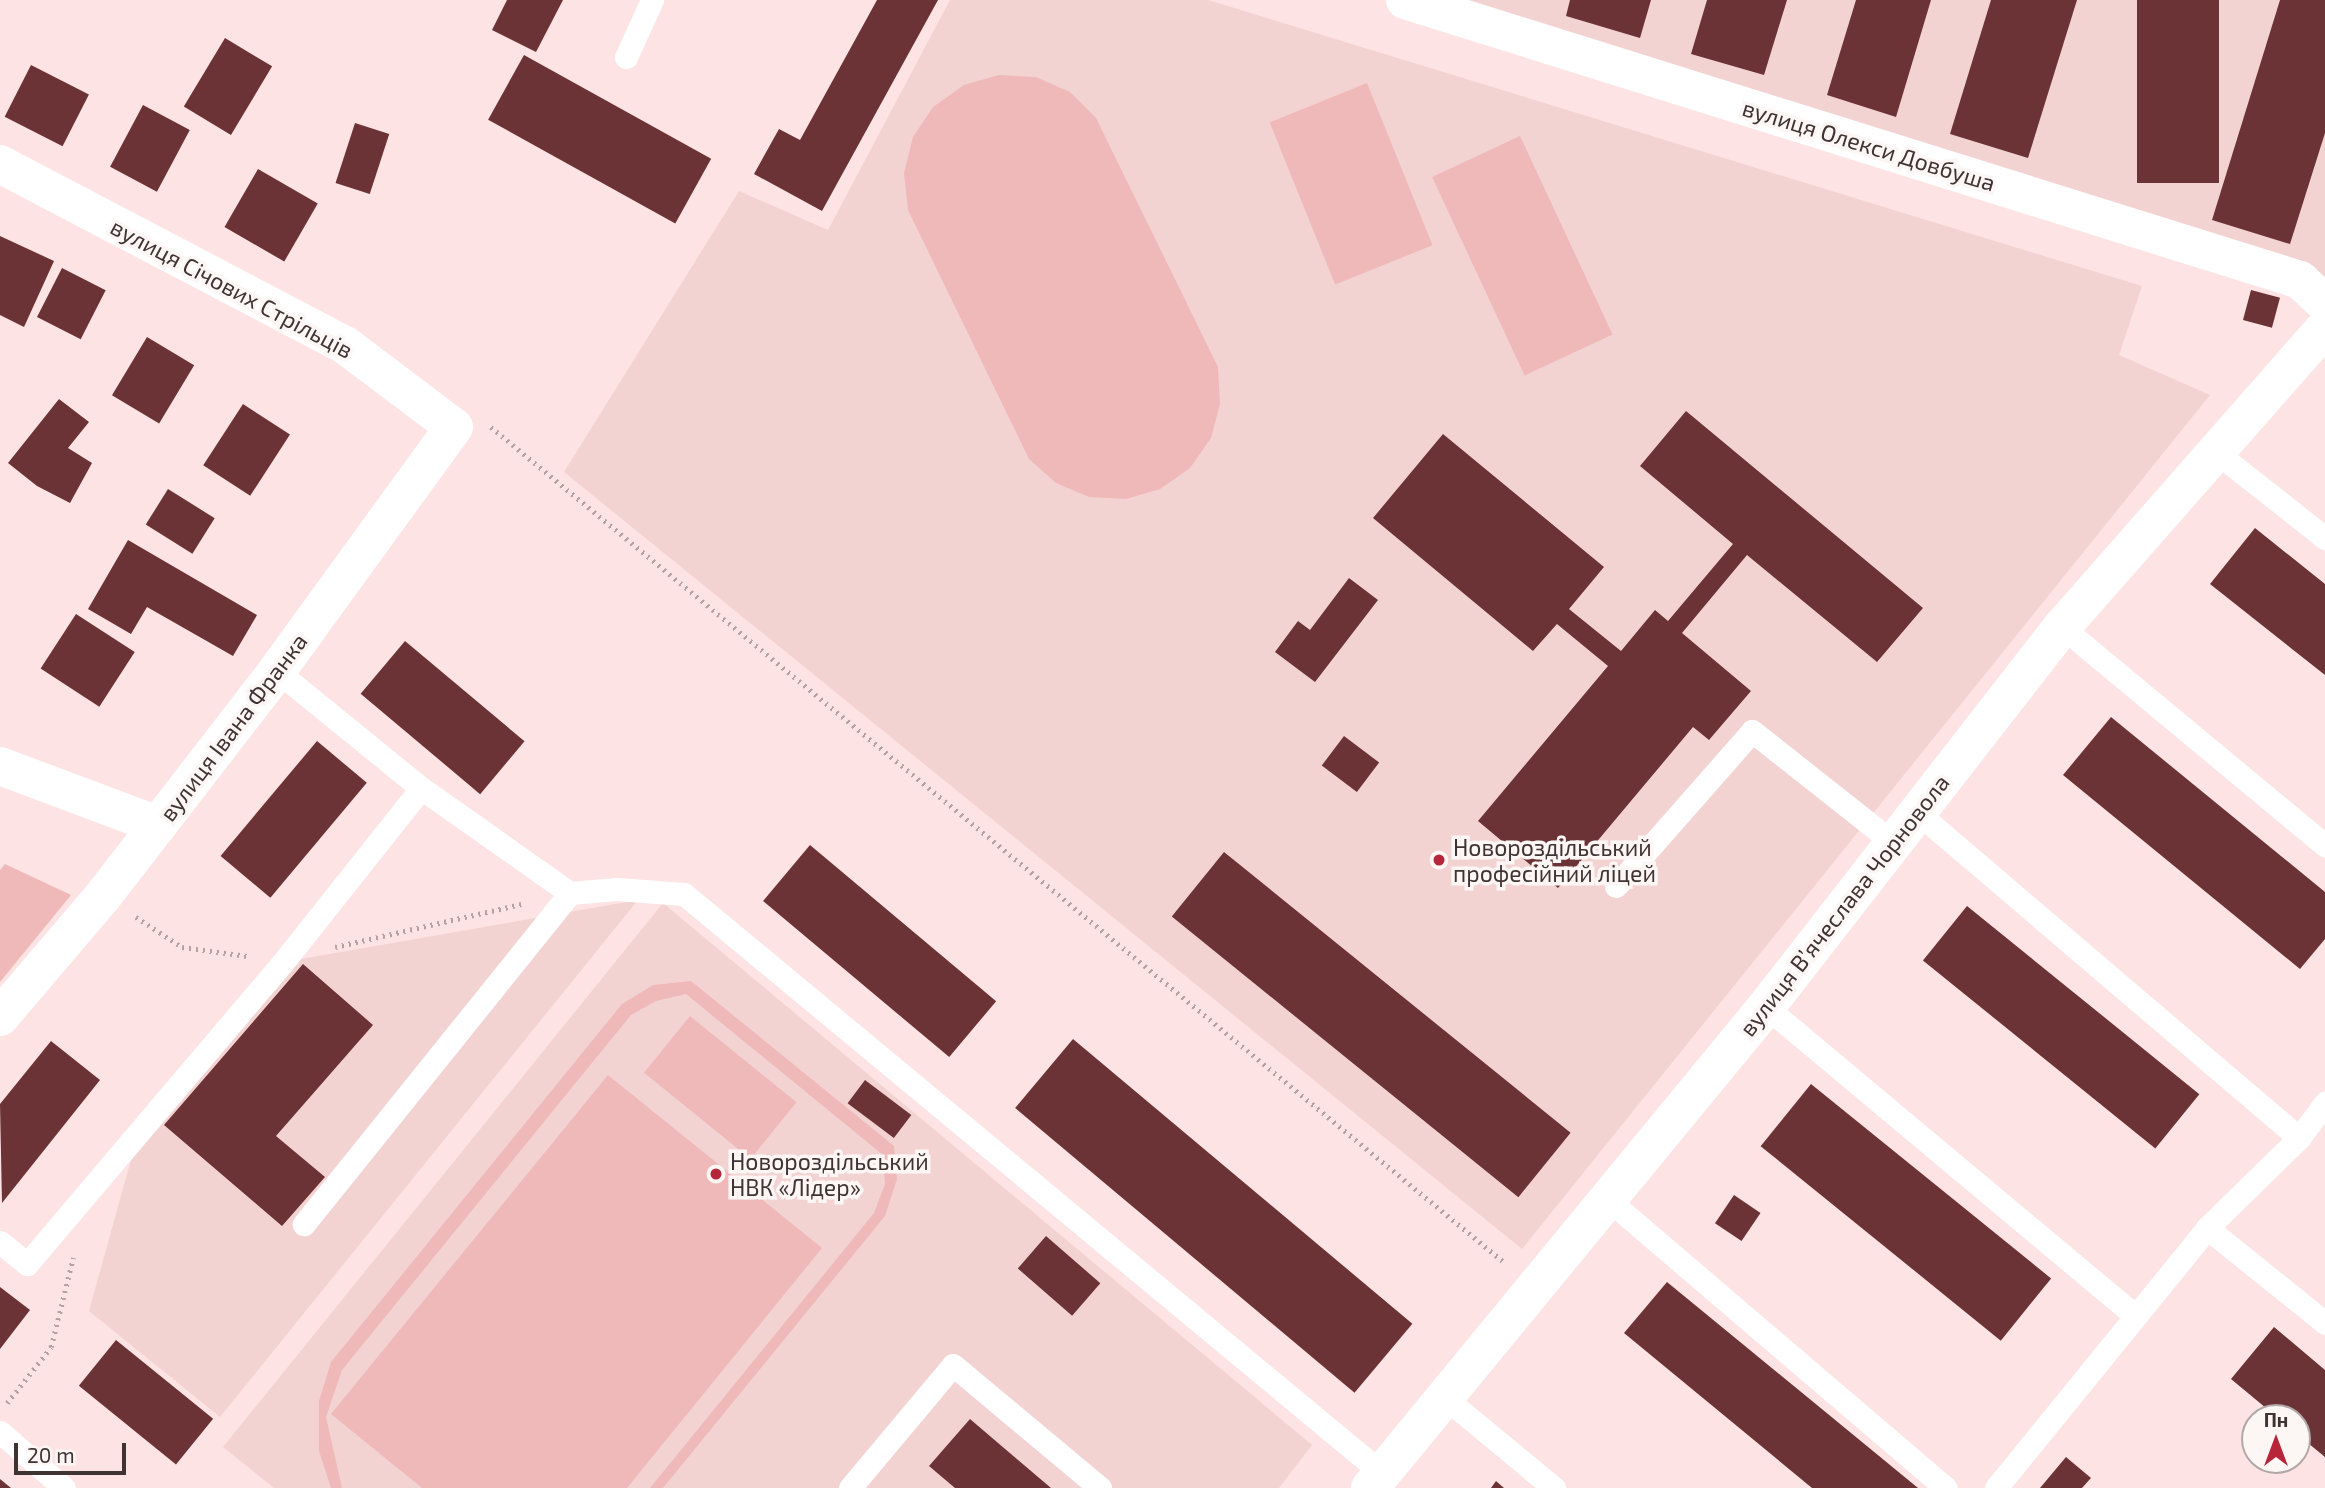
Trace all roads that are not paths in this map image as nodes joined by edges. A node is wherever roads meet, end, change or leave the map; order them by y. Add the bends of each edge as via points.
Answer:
1 (652, 0) edge
2 (1405, 0) edge
3 (626, 57) dead end
4 (0, 164) edge
5 (2325, 303) edge
6 (2325, 328) edge
7 (454, 427) joint
8 (2216, 452) junction
9 (2325, 538) edge
10 (2062, 627) junction
11 (277, 671) junction
12 (0, 766) edge
13 (421, 788) junction
14 (1918, 813) junction
15 (158, 825) junction
16 (1894, 844) junction
17 (2325, 845) edge
18 (1616, 886) dead end
19 (570, 893) junction
20 (1766, 1007) junction
21 (0, 1017) edge
22 (2325, 1103) edge
23 (2299, 1138) junction
24 (1605, 1198) junction
25 (304, 1224) dead end
26 (2207, 1227) junction
27 (0, 1242) edge
28 (2134, 1315) junction
29 (2325, 1323) edge
30 (1444, 1397) junction
31 (0, 1432) edge
32 (1376, 1481) edge
33 (64, 1488) edge
34 (850, 1488) edge
35 (1100, 1488) edge
36 (1554, 1488) edge
37 (1946, 1488) edge
38 (1996, 1488) edge

1 - 3 lane
2 - 5 street, вулиця Олекси Довбуша via 2300,280
4 - 7 street, вулиця Січових Стрільців via 345,345
6 - 8 street, вулиця Вʼячеслава Чорновола
7 - 11 street, вулиця Івана Франка
8 - 9 lane
8 - 10 street, вулиця Вʼячеслава Чорновола
10 - 14 street, вулиця Вʼячеслава Чорновола
10 - 17 lane
11 - 13 lane
11 - 15 street, вулиця Івана Франка
12 - 15 street
13 - 19 lane
13 - 27 lane via 288,956 27,1265
14 - 16 street, вулиця Вʼячеслава Чорновола
14 - 23 lane
15 - 21 street, вулиця Івана Франка
16 - 18 lane via 1752,731
16 - 20 street, вулиця Вʼячеслава Чорновола
19 - 25 lane
19 - 32 lane via 617,889 684,894
20 - 24 street, вулиця Вʼячеслава Чорновола
20 - 28 lane
22 - 23 lane
23 - 26 lane
24 - 30 street, вулиця Вʼячеслава Чорновола
24 - 37 lane
26 - 28 lane
26 - 29 lane
28 - 38 lane
30 - 32 street, вулиця Вʼячеслава Чорновола
30 - 36 lane
31 - 33 lane
34 - 35 lane via 953,1365

